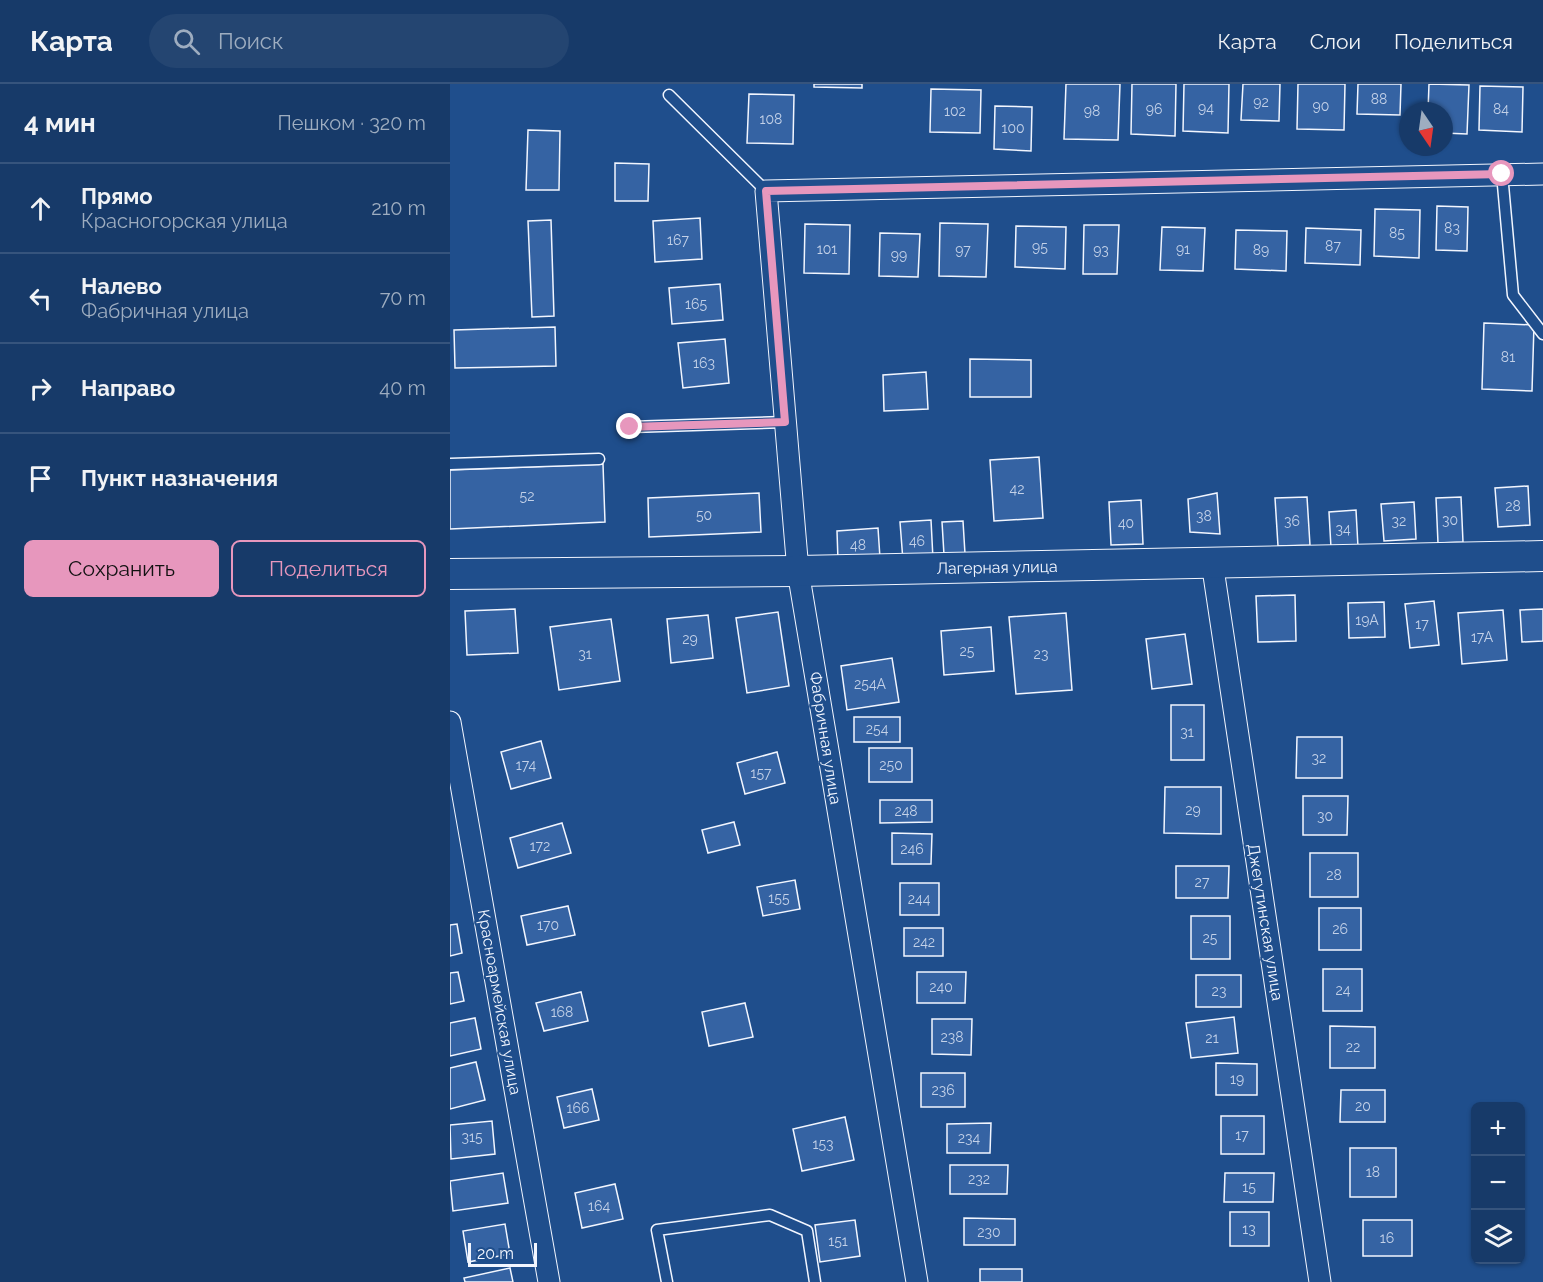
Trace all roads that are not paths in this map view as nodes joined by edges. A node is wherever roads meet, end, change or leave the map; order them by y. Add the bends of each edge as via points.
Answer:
1 (669, 95) dead end
2 (1502, 174) junction
3 (1543, 174) edge
4 (766, 191) junction
5 (1543, 334) edge
6 (785, 422) junction
7 (630, 427) dead end
8 (599, 459) dead end
9 (450, 464) edge
10 (1543, 556) edge
11 (1212, 562) junction
12 (798, 571) junction
13 (450, 574) edge
14 (450, 722) edge
15 (549, 1282) edge
16 (667, 1282) edge
17 (815, 1282) edge
18 (917, 1282) edge
19 (1320, 1282) edge

1 - 4 lane
2 - 3 street
2 - 4 street
2 - 5 lane via 1513,295
4 - 6 street, Фабричная улица
6 - 7 lane
6 - 12 street, Фабричная улица
8 - 9 lane
10 - 11 street, Лагерная улица
11 - 12 street, Лагерная улица
11 - 19 street, Джегутинская улица
12 - 13 street, Лагерная улица
12 - 18 street, Фабричная улица
14 - 15 street, Красноармейская улица
16 - 17 lane via 657,1230 770,1215 807,1231

